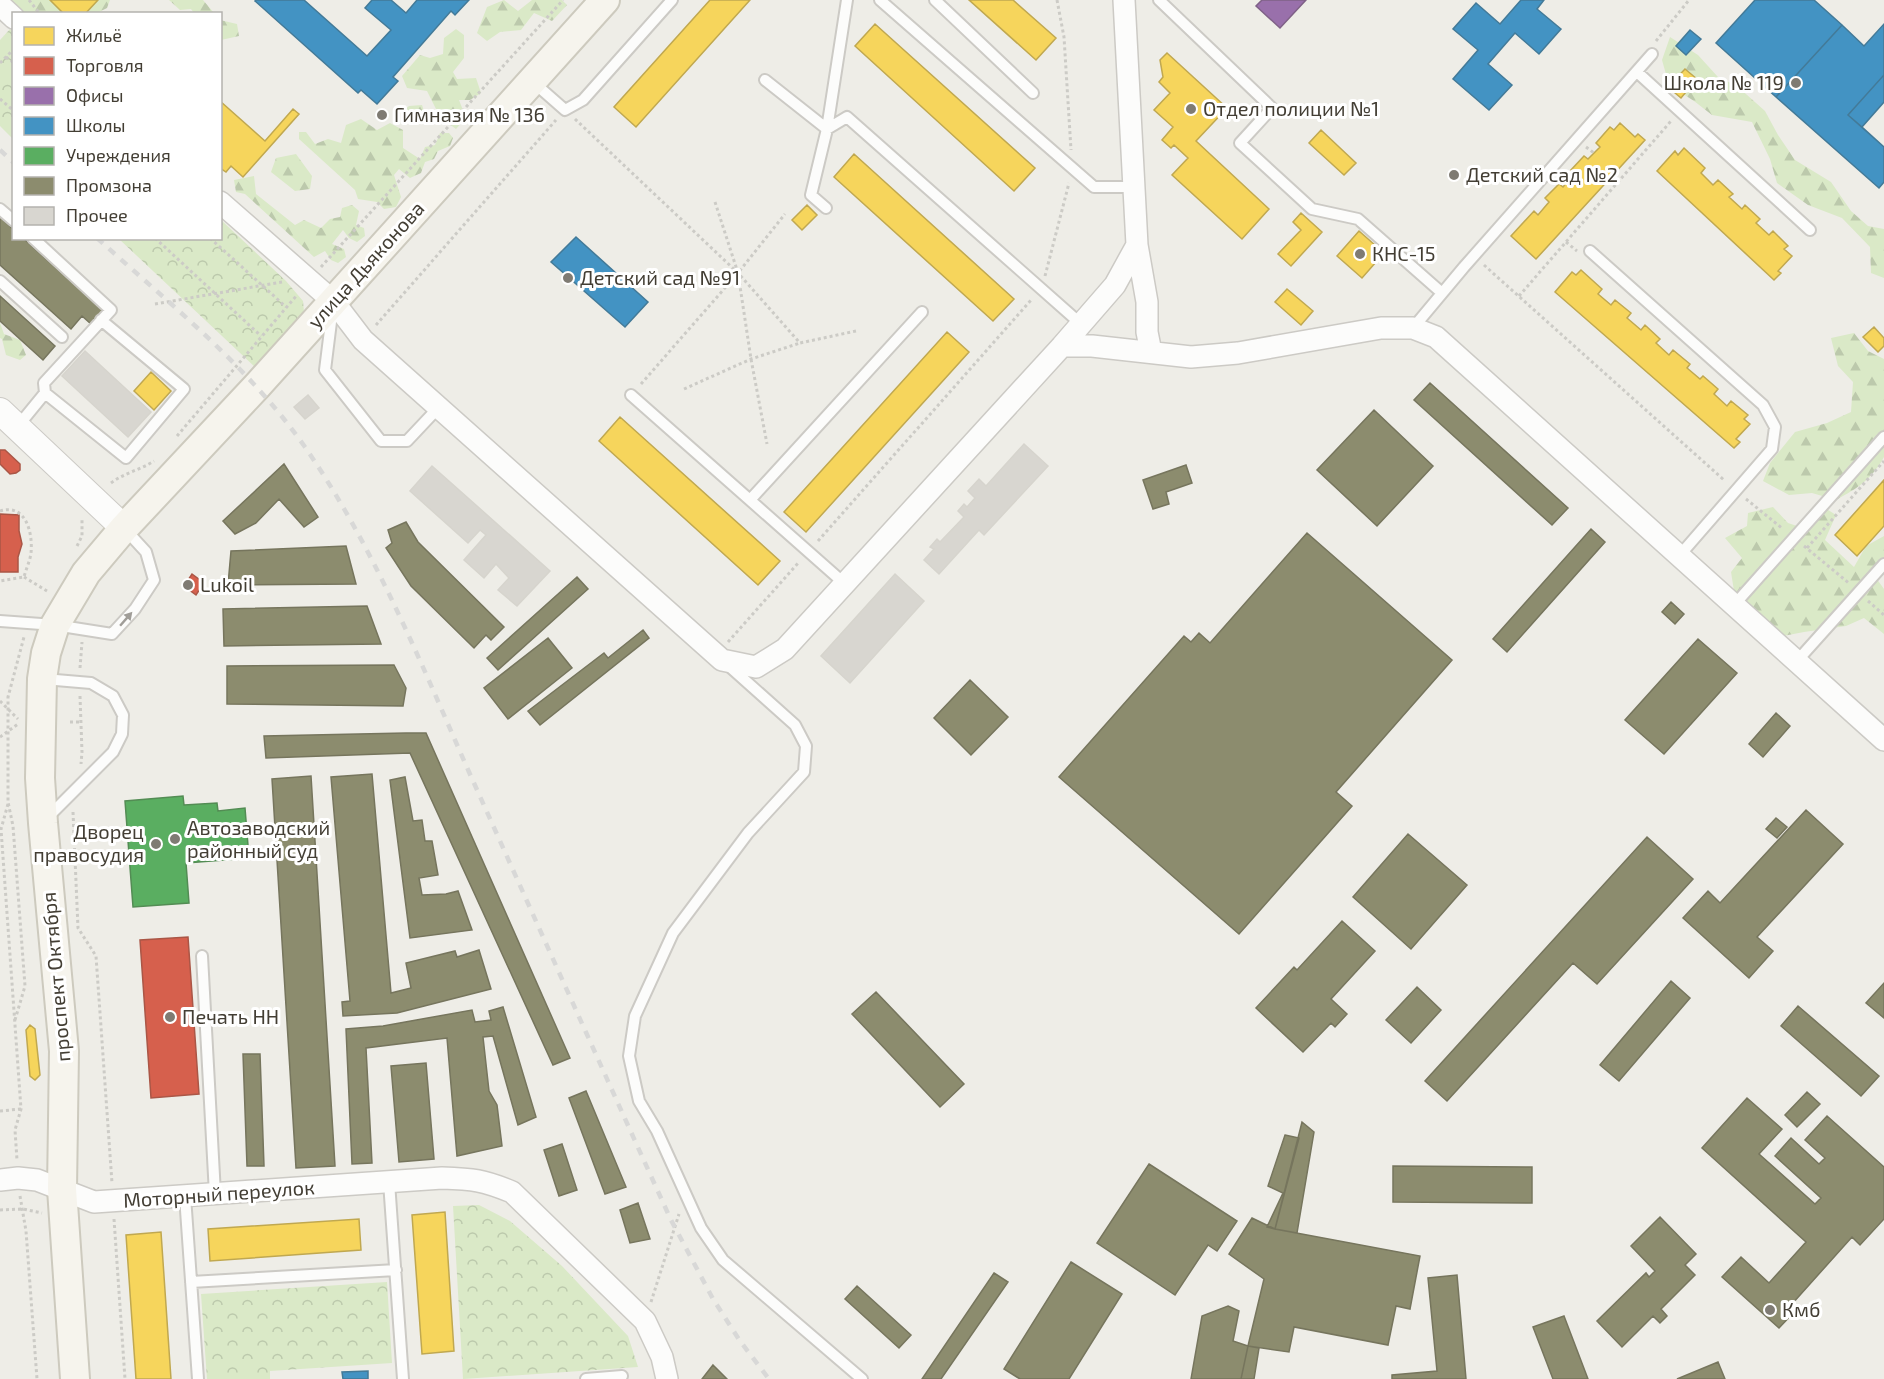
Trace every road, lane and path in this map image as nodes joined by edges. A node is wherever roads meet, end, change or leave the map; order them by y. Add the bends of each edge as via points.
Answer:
1 (29, 0) edge
2 (563, 0) edge
3 (605, 0) edge
4 (672, 0) edge
5 (847, 0) edge
6 (880, 0) edge
7 (935, 0) edge
8 (1124, 0) edge
9 (1158, 0) edge
10 (1689, 0) edge
11 (0, 5) edge
12 (38, 12) edge
13 (12, 16) edge
14 (12, 51) edge
15 (1652, 54) joint
16 (6, 57) junction
17 (12, 62) edge
18 (0, 63) edge
19 (1637, 72) junction
20 (765, 80) dead end
21 (532, 81) junction
22 (1033, 93) dead end
23 (0, 99) edge
24 (12, 109) edge
25 (565, 110) junction
26 (1680, 111) junction
27 (827, 129) junction
28 (1134, 187) junction
29 (715, 202) dead end
30 (222, 204) edge
31 (826, 208) dead end
32 (0, 209) edge
33 (785, 214) dead end
34 (12, 219) edge
35 (1810, 230) dead end
36 (35, 240) edge
37 (157, 240) edge
38 (212, 240) edge
39 (1566, 242) junction
40 (1137, 245) junction
41 (1587, 254) joint
42 (1474, 256) junction
43 (738, 273) junction
44 (314, 277) junction
45 (0, 281) edge
46 (262, 285) junction
47 (1042, 289) junction
48 (215, 293) junction
49 (1108, 293) junction
50 (1443, 293) junction
51 (1519, 296) junction
52 (1146, 298) junction
53 (334, 302) junction
54 (155, 304) dead end
55 (286, 307) junction
56 (922, 312) dead end
57 (1086, 318) junction
58 (101, 320) junction
59 (1147, 328) junction
60 (1413, 328) junction
61 (856, 331) dead end
62 (261, 336) junction
63 (62, 337) dead end
64 (363, 340) junction
65 (800, 343) junction
66 (1062, 346) junction
67 (1109, 349) junction
68 (1130, 351) junction
69 (1151, 352) junction
70 (751, 359) junction
71 (684, 389) dead end
72 (45, 393) junction
73 (631, 396) joint
74 (439, 407) junction
75 (9, 418) edge
76 (1884, 437) edge
77 (171, 442) dead end
78 (767, 444) dead end
79 (157, 459) dead end
80 (1884, 461) edge
81 (111, 483) dead end
82 (1736, 491) junction
83 (750, 500) junction
84 (0, 511) edge
85 (124, 528) junction
86 (1807, 548) dead end
87 (808, 551) junction
88 (1680, 555) junction
89 (1884, 564) edge
90 (24, 577) junction
91 (0, 581) edge
92 (845, 584) junction
93 (48, 591) dead end
94 (1859, 592) junction
95 (1735, 604) junction
96 (0, 614) edge
97 (1884, 615) edge
98 (0, 621) edge
99 (42, 624) junction
100 (86, 630) junction
101 (719, 657) junction
102 (1797, 661) junction
103 (42, 679) junction
104 (80, 682) junction
105 (0, 701) edge
106 (8, 710) junction
107 (70, 722) dead end
108 (81, 722) junction
109 (8, 730) junction
110 (0, 737) edge
111 (1884, 740) edge
112 (77, 788) junction
113 (8, 802) junction
114 (43, 823) junction
115 (202, 956) dead end
116 (15, 1020) junction
117 (21, 1109) junction
118 (0, 1111) edge
119 (12, 1180) edge
120 (389, 1182) junction
121 (62, 1189) junction
122 (112, 1191) dead end
123 (685, 1193) junction
124 (215, 1194) junction
125 (185, 1196) junction
126 (22, 1209) junction
127 (0, 1210) edge
128 (114, 1212) dead end
129 (47, 1214) dead end
130 (396, 1270) junction
131 (191, 1282) junction
132 (645, 1321) junction
133 (622, 1376) dead end
134 (36, 1379) edge
135 (75, 1379) edge
136 (125, 1379) edge
137 (198, 1379) edge
138 (403, 1379) edge
139 (586, 1379) edge
140 (667, 1379) edge
141 (862, 1379) edge

1 - 12 path
2 - 44 path
3 - 21 main road, улица Дьяконова
4 - 25 lane via 583,100
5 - 27 lane
6 - 28 lane via 1094,187
7 - 22 lane
8 - 28 street
9 - 50 lane via 1272,108 1240,143 1312,208 1358,219
10 - 15 path via 1658,38
11 - 13 street
14 - 16 path
15 - 19 lane
16 - 17 path
16 - 18 path
19 - 26 lane
19 - 42 lane
20 - 27 lane
21 - 25 lane
21 - 53 main road, улица Дьяконова
23 - 24 path
25 - 43 path
25 - 64 path
26 - 35 lane
26 - 39 path
27 - 31 lane via 811,195
27 - 47 lane via 847,117
28 - 40 street
29 - 43 path
30 - 44 street
32 - 34 lane
33 - 43 path
36 - 58 lane via 111,310
37 - 48 path
38 - 46 path
39 - 41 path
39 - 51 path
40 - 49 street
40 - 52 street
41 - 82 lane via 1763,405 1775,427 1772,449
42 - 50 lane
42 - 51 path
43 - 65 path
43 - 70 path
43 - 73 path
44 - 46 path
44 - 53 street
44 - 55 path
45 - 63 lane
46 - 48 path
46 - 55 path
47 - 57 lane
47 - 87 path
48 - 54 path
48 - 62 path
49 - 52 street via 1123,288 1138,291
49 - 57 street
50 - 60 lane
51 - 82 path
52 - 59 street
53 - 64 street
53 - 74 lane via 325,370 381,441 407,441
53 - 85 main road, улица Дьяконова
55 - 62 path
56 - 83 lane
57 - 66 street
57 - 67 street via 1097,340
58 - 72 lane via 44,383
58 - 72 lane via 184,389 126,458
59 - 68 street via 1142,345
59 - 69 street
60 - 69 street via 1381,328 1238,353 1191,357
60 - 88 street via 1436,337
61 - 65 path
62 - 77 path
64 - 74 street
65 - 70 path
66 - 67 street
66 - 92 street
67 - 68 street
68 - 69 street
70 - 71 path
70 - 78 path
72 - 75 lane
73 - 83 lane
74 - 101 street
75 - 85 street
76 - 95 lane
79 - 81 path
80 - 86 path
82 - 88 lane
83 - 87 lane
84 - 90 path via 10,510 27,519 32,539
85 - 99 main road, проспект Октября
100 -> 85 lane via 112,634 154,580 146,552
87 - 92 lane
87 - 101 path
88 - 95 street
89 - 94 lane
90 - 91 path
90 - 93 path
92 - 101 street via 785,649 756,667
94 - 97 path
94 - 102 lane
95 - 102 street
96 - 98 lane
98 - 99 lane
99 - 100 lane
99 - 103 main road, проспект Октября via 46,653
99 - 106 path via 13,674
100 - 104 path via 81,646
101 - 123 lane via 795,725 806,746 804,772 748,833 673,933 635,1016 629,1056 639,1101
102 - 111 street
103 - 104 lane
103 - 114 main road, проспект Октября
104 - 108 path
104 - 112 lane via 91,683 113,696 123,716 122,734 113,752
105 - 106 path
106 - 109 path
106 - 109 path via 22,722
107 - 108 path
108 - 112 path
109 - 110 path
109 - 113 path
112 - 114 lane
112 - 122 path via 72,809 78,928 96,956
113 - 116 path via 1,829
113 - 116 path via 25,986
114 - 121 main road, проспект Октября via 64,1051
115 - 124 lane
116 - 117 path
117 - 118 path
117 - 119 path via 15,1130
119 - 121 street, Моторный переулок via 38,1180
119 - 126 path
120 - 124 street, Моторный переулок
120 - 130 lane
120 - 132 street, Моторный переулок via 476,1179 512,1192
121 - 125 street, Моторный переулок via 94,1202
121 - 135 main road, проспект Октября
123 - 132 path
123 - 141 lane via 723,1260
124 - 125 street, Моторный переулок
125 - 131 lane
126 - 127 path
126 - 129 path
126 - 134 path
128 - 136 path
130 - 131 lane
130 - 138 lane
131 - 137 lane
132 - 140 street
133 - 139 lane

